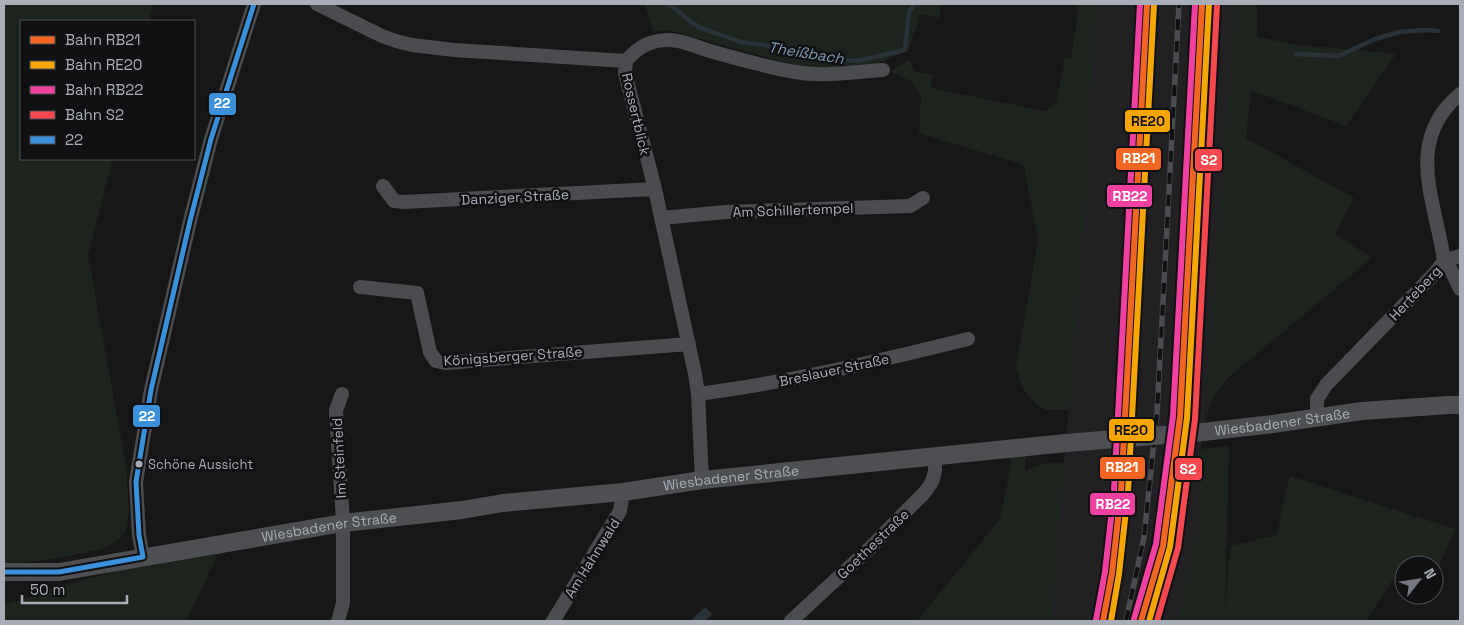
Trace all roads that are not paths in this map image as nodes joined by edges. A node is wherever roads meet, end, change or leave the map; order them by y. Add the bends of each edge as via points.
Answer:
1 (254, 4) edge
2 (317, 4) edge
3 (626, 61) junction
4 (884, 70) dead end
5 (1460, 94) edge
6 (383, 186) dead end
7 (655, 189) junction
8 (923, 198) dead end
9 (661, 218) junction
10 (1460, 256) edge
11 (1444, 261) junction
12 (360, 287) dead end
13 (1460, 288) edge
14 (968, 339) dead end
15 (689, 344) junction
16 (342, 394) dead end
17 (698, 394) junction
18 (1460, 405) edge
19 (1317, 417) junction
20 (935, 456) junction
21 (702, 480) junction
22 (624, 492) junction
23 (343, 523) junction
24 (143, 557) junction
25 (4, 572) edge
26 (338, 621) edge
27 (553, 621) edge
28 (791, 621) edge

1 - 24 street via 211,139 151,390 136,482
2 - 3 street, Rossertblick via 382,36 412,45
3 - 4 street via 642,46 669,40 795,72
3 - 7 street, Rossertblick via 625,73
5 - 11 street, Herteberg via 1435,126 1427,152 1426,172
6 - 7 street, Danziger Straße via 394,201 404,202
7 - 9 street, Rossertblick
8 - 9 street, Am Schillertempel via 910,206 726,212
9 - 15 street, Rossertblick
10 - 11 street
11 - 13 street
11 - 19 street, Herteberg via 1326,385 1317,400
12 - 15 street, Königsberger Straße via 418,293 430,352 436,361 445,363
14 - 17 street, Breslauer Straße via 849,368
15 - 17 street, Rossertblick
16 - 23 street, Im Steinfeld via 336,410
17 - 21 street, Rossertblick
18 - 19 main road, Wiesbadener Straße
19 - 20 main road, Wiesbadener Straße, bridge via 1203,432
20 - 21 main road, Wiesbadener Straße
20 - 28 street, Goethestraße via 935,478 931,485 869,549
21 - 22 main road, Wiesbadener Straße
22 - 23 main road, Wiesbadener Straße
22 - 27 street, Am Hahnwald via 620,511
23 - 24 main road, Wiesbadener Straße
23 - 26 street, Im Steinfeld via 343,603
24 - 25 main road, Wiesbadener Straße via 59,572

